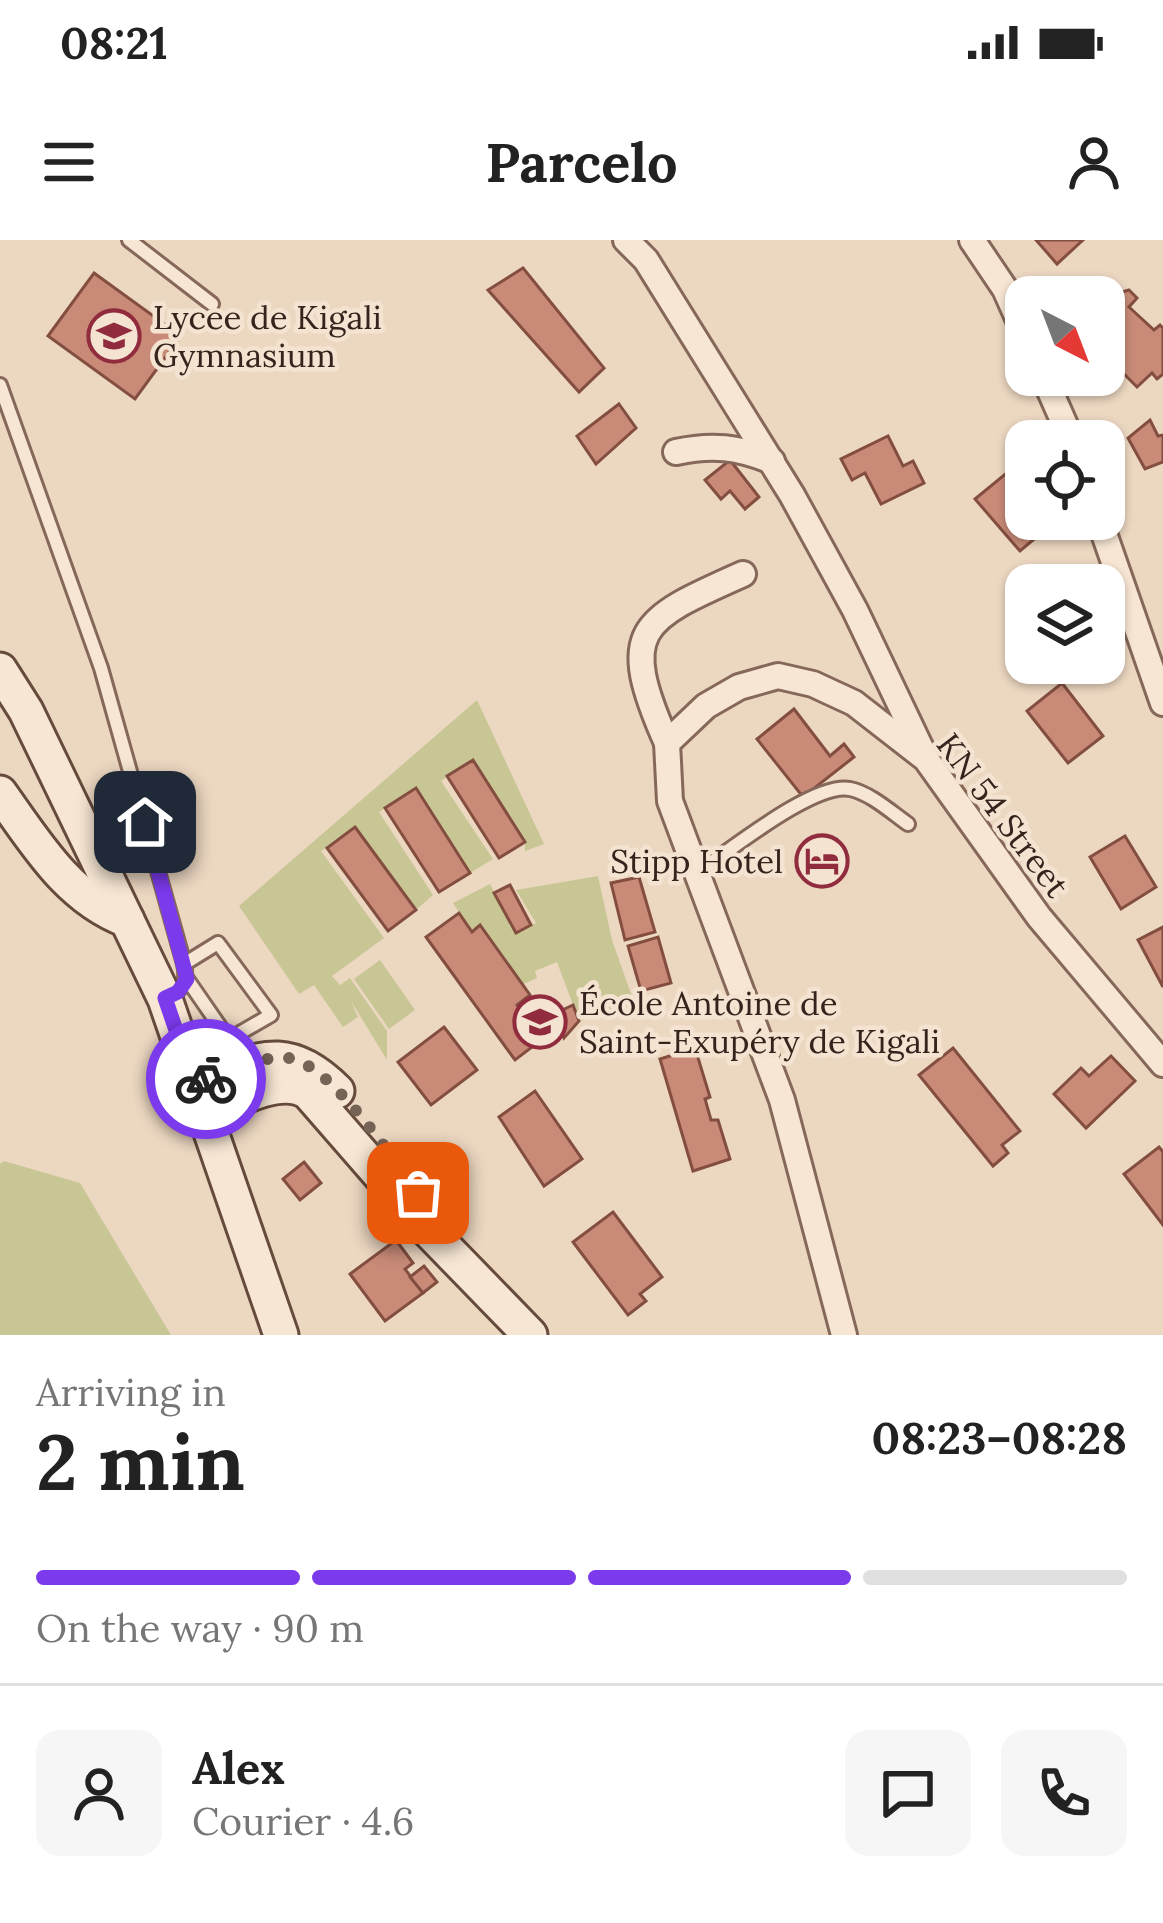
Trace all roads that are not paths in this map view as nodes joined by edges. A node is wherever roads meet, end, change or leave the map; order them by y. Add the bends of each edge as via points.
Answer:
1 (129, 240) edge
2 (626, 240) edge
3 (972, 240) edge
4 (1005, 289) edge
5 (212, 304) dead end
6 (0, 385) edge
7 (676, 452) dead end
8 (772, 461) junction
9 (1107, 540) edge
10 (743, 574) dead end
11 (0, 670) edge
12 (1163, 703) edge
13 (667, 743) junction
14 (926, 759) junction
15 (0, 793) edge
16 (908, 824) dead end
17 (699, 872) junction
18 (127, 920) junction
19 (179, 981) junction
20 (1163, 1064) edge
21 (199, 1099) junction
22 (281, 1335) edge
23 (530, 1335) edge
24 (844, 1335) edge

1 - 5 lane
2 - 8 street
3 - 4 street
6 - 19 lane via 101,668
7 - 8 street via 741,448
8 - 14 street
9 - 12 street
10 - 13 street via 667,609 647,627 640,657 645,693
11 - 18 main road
13 - 14 street, KN 54 Street via 706,706 778,676 854,703
13 - 17 street via 670,801
14 - 20 street, KN 54 Street via 1039,917
15 - 18 main road via 83,897
16 - 17 lane via 857,790 839,788 812,797
17 - 24 street via 782,1100
18 - 19 main road
19 - 19 lane via 218,943 271,1015 227,1037
19 - 21 main road
21 - 22 main road
21 - 23 main road via 300,1087

